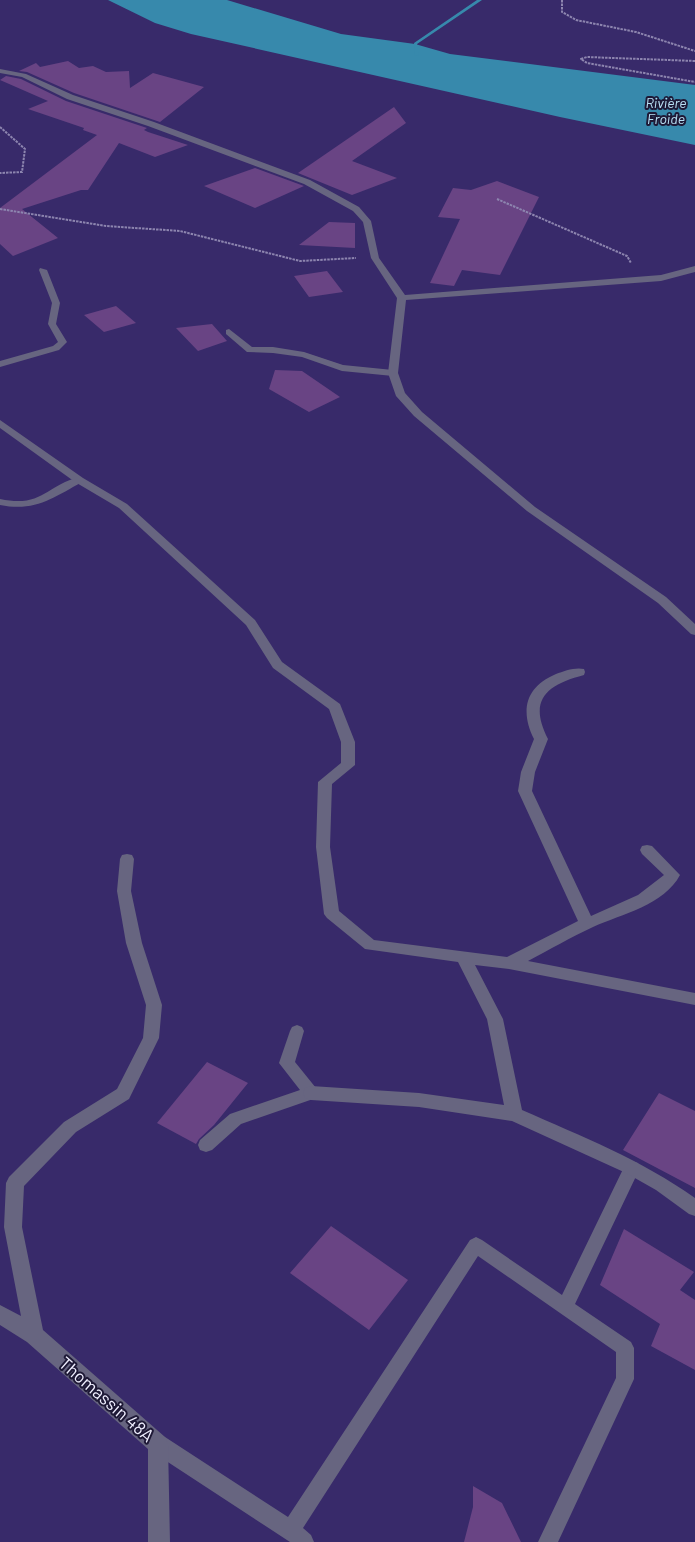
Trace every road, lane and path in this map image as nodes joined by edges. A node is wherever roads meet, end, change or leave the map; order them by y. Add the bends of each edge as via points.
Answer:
1 (562, 0) edge
2 (695, 51) edge
3 (695, 61) edge
4 (0, 71) edge
5 (695, 82) edge
6 (0, 127) edge
7 (0, 174) edge
8 (497, 199) dead end
9 (0, 210) edge
10 (374, 258) junction
11 (695, 269) edge
12 (43, 270) dead end
13 (622, 281) junction
14 (402, 298) junction
15 (229, 332) dead end
16 (0, 364) edge
17 (393, 373) junction
18 (0, 424) edge
19 (79, 480) junction
20 (0, 502) edge
21 (695, 631) edge
22 (579, 672) dead end
23 (647, 850) dead end
24 (127, 859) dead end
25 (587, 924) junction
26 (462, 957) junction
27 (509, 963) junction
28 (695, 999) edge
29 (297, 1031) dead end
30 (311, 1093) junction
31 (514, 1114) junction
32 (206, 1146) dead end
33 (632, 1168) junction
34 (695, 1208) edge
35 (565, 1307) junction
36 (0, 1314) edge
37 (34, 1335) junction
38 (158, 1444) junction
39 (298, 1536) edge
40 (158, 1542) edge
41 (548, 1542) edge

1 - 2 path via 562,12 576,20 636,32
3 - 5 path via 580,59 587,63
4 - 10 street via 24,75 70,97 307,182 356,209 367,221
6 - 7 path via 24,149 22,172
8 - 13 path via 628,256 632,264
9 - 10 path via 106,226 180,230 300,261
10 - 14 street
11 - 13 street via 661,278
12 - 16 lane via 56,303 52,324 63,342 56,348
13 - 14 street
14 - 17 street
15 - 17 lane via 250,350 281,351 342,368
17 - 21 street via 400,394 418,414 531,509 662,600
18 - 19 street
19 - 20 lane via 32,505
19 - 26 street via 123,506 252,622 277,665 334,707 348,742 348,765 325,782 323,846 332,914 370,945
22 - 25 street via 554,678 534,698 534,729 541,739 528,772 525,791
23 - 25 street via 672,875 665,885 648,897
24 - 37 street via 124,891 134,943 154,1005 151,1038 123,1094 70,1127 14,1183 13,1227
25 - 27 street
26 - 27 street
26 - 31 street via 495,1019
27 - 28 street
29 - 30 lane via 287,1063
30 - 31 street via 418,1100
30 - 32 lane via 236,1119
31 - 33 street
33 - 34 street via 662,1184
33 - 35 lane
35 - 39 lane via 476,1245
35 - 41 lane via 626,1348 625,1379
36 - 37 street, Thomassin 48A
37 - 38 street, Thomassin 48A
38 - 39 lane
38 - 40 street, Thomassin 48A

